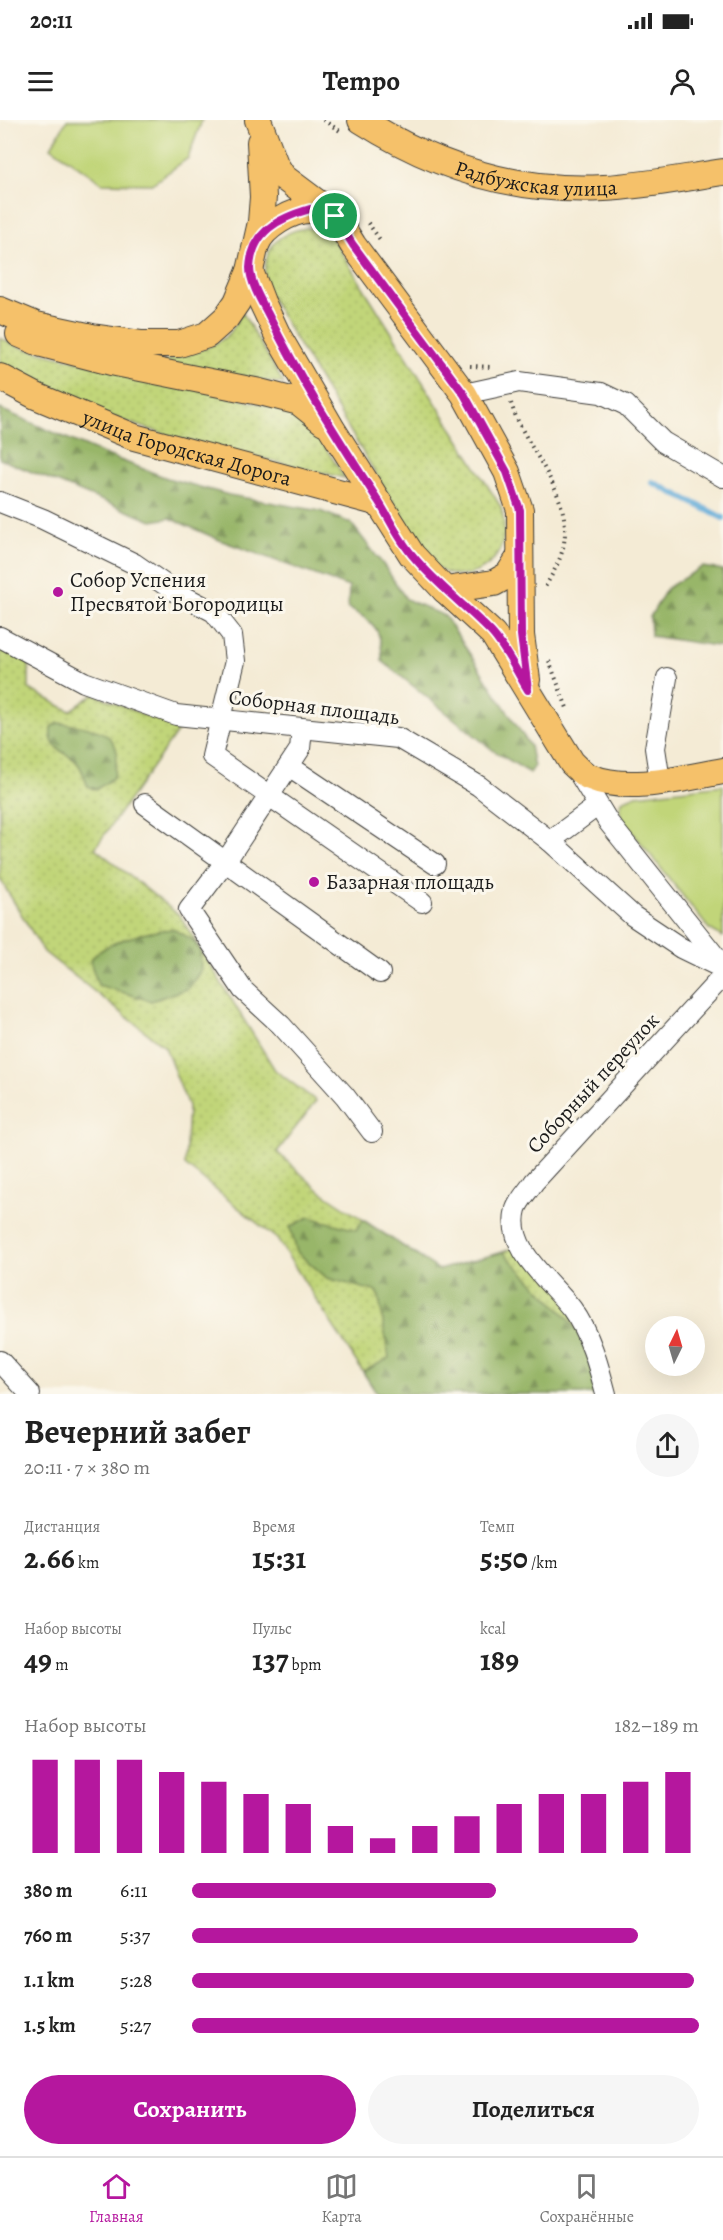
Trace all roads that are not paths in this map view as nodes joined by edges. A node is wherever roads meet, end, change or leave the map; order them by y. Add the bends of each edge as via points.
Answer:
1 (361, 120) edge
2 (258, 122) edge
3 (723, 172) edge
4 (335, 216) junction
5 (258, 240) junction
6 (250, 270) junction
7 (0, 310) edge
8 (0, 325) edge
9 (0, 377) edge
10 (464, 394) junction
11 (332, 429) junction
12 (723, 477) edge
13 (0, 502) edge
14 (379, 503) junction
15 (519, 558) junction
16 (445, 590) junction
17 (0, 637) edge
18 (667, 678) dead end
19 (528, 690) junction
20 (220, 720) junction
21 (302, 728) junction
22 (572, 762) junction
23 (289, 766) junction
24 (723, 771) edge
25 (660, 781) junction
26 (269, 798) junction
27 (145, 804) dead end
28 (597, 806) junction
29 (550, 841) junction
30 (226, 861) junction
31 (435, 864) dead end
32 (422, 902) dead end
33 (723, 967) edge
34 (380, 973) dead end
35 (723, 976) edge
36 (372, 1132) dead end
37 (0, 1361) edge
38 (30, 1394) edge
39 (606, 1394) edge

1 - 3 main road, Радбужская улица via 429,158 518,184 605,188
2 - 4 main road via 284,177
2 - 5 main road via 263,197
4 - 5 main road via 310,209 296,213 268,227
4 - 10 main road
5 - 6 main road
6 - 7 main road via 226,318 207,335 179,344 92,337 36,325
6 - 11 main road via 278,336
8 - 11 main road via 42,344 111,362 299,402
9 - 14 main road, улица Городская Дорога via 134,437
10 - 12 street via 519,382 601,393 626,405 663,442
10 - 15 main road via 502,463 520,510
11 - 14 main road
13 - 20 street via 135,564 214,612 232,635 235,661
14 - 16 main road via 412,555
15 - 16 main road via 508,575 495,583
15 - 19 main road via 521,635
16 - 19 main road via 493,634
17 - 20 street, Соборная площадь via 84,682 177,715
18 - 25 street via 656,748
19 - 22 main road
20 - 21 street, Соборная площадь
20 - 26 street via 212,756
21 - 23 street via 300,748
21 - 29 street, Соборная площадь via 398,738 479,786
22 - 25 main road via 588,777 610,783
22 - 28 street
23 - 26 street
23 - 31 street
24 - 25 main road
26 - 30 street
26 - 32 street
27 - 30 street
28 - 29 street
28 - 33 street
29 - 33 street, Соборная площадь via 633,916 681,948
30 - 34 street
30 - 36 street via 189,910 243,990 281,1025
35 - 39 street, Соборный переулок via 534,1182 516,1207 514,1229 521,1248 572,1310 588,1336
37 - 38 street

